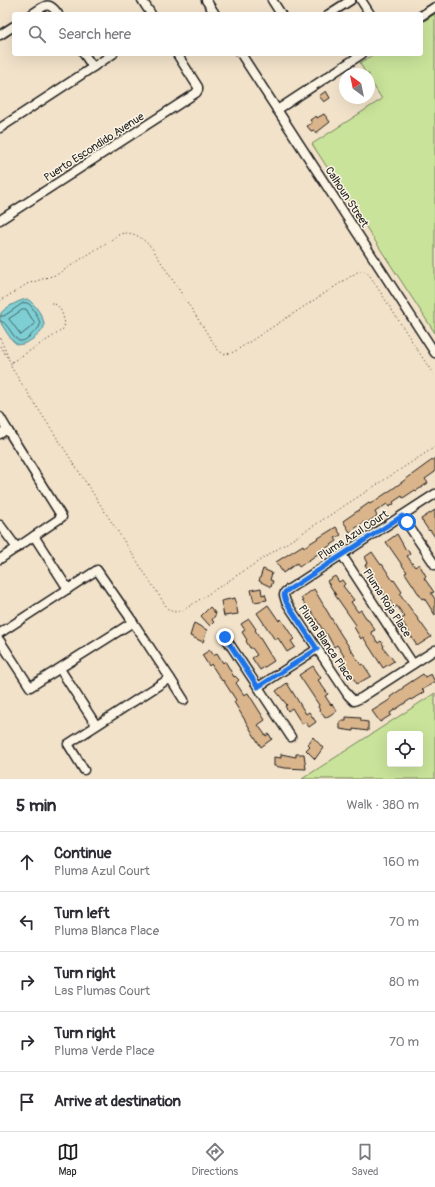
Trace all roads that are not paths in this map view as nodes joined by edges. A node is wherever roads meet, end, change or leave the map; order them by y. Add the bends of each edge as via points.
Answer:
1 (142, 0) edge
2 (206, 0) edge
3 (272, 0) edge
4 (350, 0) edge
5 (361, 0) edge
6 (435, 7) edge
7 (35, 12) edge
8 (57, 12) edge
9 (150, 12) edge
10 (214, 12) edge
11 (280, 12) edge
12 (332, 12) edge
13 (369, 12) edge
14 (423, 15) edge
15 (12, 27) edge
16 (0, 35) edge
17 (85, 56) edge
18 (110, 56) edge
19 (178, 56) edge
20 (242, 56) edge
21 (359, 56) edge
22 (93, 67) junction
23 (277, 110) junction
24 (0, 128) edge
25 (0, 220) edge
26 (435, 353) edge
27 (0, 417) edge
28 (7, 429) junction
29 (0, 434) edge
30 (435, 494) edge
31 (402, 516) junction
32 (0, 525) edge
33 (34, 536) junction
34 (16, 548) junction
35 (342, 555) junction
36 (0, 559) edge
37 (435, 565) edge
38 (68, 589) junction
39 (284, 595) joint
40 (133, 622) junction
41 (0, 633) edge
42 (225, 637) dead end
43 (0, 641) edge
44 (317, 649) junction
45 (435, 650) edge
46 (413, 664) junction
47 (60, 669) junction
48 (170, 678) junction
49 (258, 687) junction
50 (184, 700) dead end
51 (96, 725) junction
52 (290, 737) dead end
53 (84, 770) dead end

1 - 9 street
2 - 10 street
3 - 11 street
4 - 12 street
5 - 13 street
6 - 14 street
7 - 8 street via 50,4
15 - 16 street
17 - 22 street
18 - 22 street
19 - 25 street, Puerto Escondido Avenue via 198,90
20 - 23 street, Calhoun Street
21 - 23 street
22 - 24 street
23 - 26 street, Calhoun Street
27 - 28 street
28 - 29 street
28 - 33 street via 62,517
30 - 31 street, Pluma Azul Court
31 - 35 street, Pluma Azul Court
31 - 37 street
32 - 34 street
33 - 34 street
33 - 38 street
34 - 36 street
35 - 39 street, Pluma Azul Court
35 - 46 street, Pluma Roja Place
38 - 40 street via 97,570
38 - 41 street
39 - 44 street, Pluma Blanca Place
40 - 47 street
40 - 48 street
42 - 49 street
43 - 47 street via 30,687
44 - 46 street, Pluma Blanca Place via 354,701
44 - 49 street
45 - 46 street
47 - 51 street
48 - 50 street
48 - 51 street
49 - 52 street
51 - 53 street via 68,744

